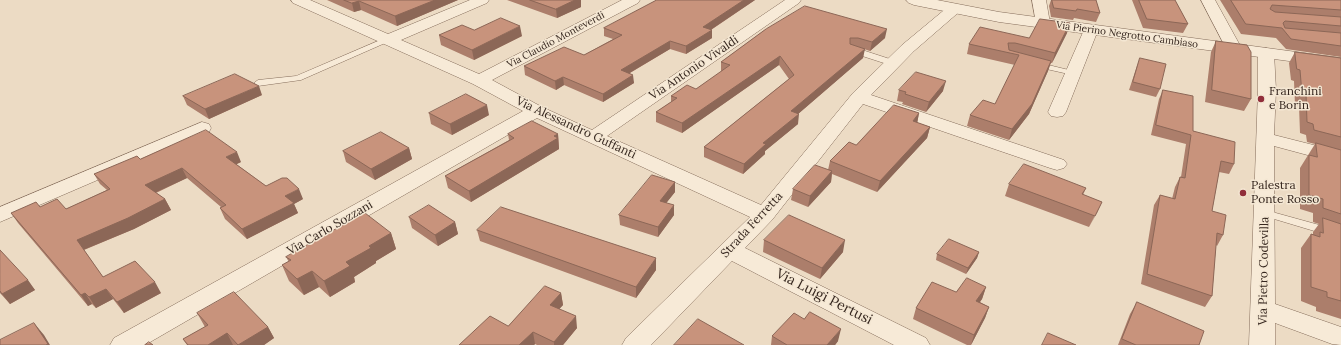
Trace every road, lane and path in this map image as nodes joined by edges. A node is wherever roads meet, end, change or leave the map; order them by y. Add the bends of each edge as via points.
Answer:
1 (298, 0) edge
2 (482, 0) edge
3 (633, 0) edge
4 (794, 0) edge
5 (914, 0) edge
6 (1039, 0) edge
7 (1208, 0) edge
8 (954, 9) junction
9 (1043, 23) junction
10 (1091, 30) junction
11 (388, 40) junction
12 (1234, 49) junction
13 (853, 50) edge
14 (1266, 53) junction
15 (1031, 62) edge
16 (893, 63) junction
17 (1341, 63) edge
18 (1073, 73) junction
19 (479, 80) junction
20 (258, 83) dead end
21 (859, 97) junction
22 (536, 111) junction
23 (1057, 112) dead end
24 (202, 128) dead end
25 (594, 137) junction
26 (1265, 138) junction
27 (1341, 158) edge
28 (1057, 164) dead end
29 (1265, 213) junction
30 (0, 215) edge
31 (764, 215) junction
32 (1341, 235) edge
33 (730, 250) junction
34 (1264, 309) junction
35 (1341, 337) edge
36 (123, 345) edge
37 (635, 345) edge
38 (917, 345) edge
39 (1262, 345) edge

1 - 11 street, Via Alessandro Guffanti
2 - 11 street
3 - 19 street, Via Claudio Monteverdi
4 - 25 street, Via Antonio Vivaldi
5 - 8 street, Via Pierino Negrotto Cambiaso
6 - 9 street
7 - 12 street
8 - 9 street, Via Pierino Negrotto Cambiaso
8 - 16 street, Strada Ferretta
9 - 10 street, Via Pierino Negrotto Cambiaso
10 - 12 street, Via Pierino Negrotto Cambiaso
10 - 18 street
11 - 19 street, Via Alessandro Guffanti
11 - 20 lane via 298,78
12 - 14 street, Via Pierino Negrotto Cambiaso
13 - 16 lane
14 - 17 street, Via Pierino Negrotto Cambiaso
14 - 26 street, Via Pietro Codevilla
15 - 18 lane
16 - 21 street, Strada Ferretta
18 - 23 street
19 - 22 street, Via Alessandro Guffanti
21 - 28 street
21 - 31 street, Strada Ferretta
22 - 25 street, Via Alessandro Guffanti
22 - 36 street, Via Carlo Sozzani
24 - 30 street
25 - 31 street, Via Alessandro Guffanti
26 - 27 street
26 - 29 street, Via Pietro Codevilla
29 - 32 lane
29 - 34 street, Via Pietro Codevilla
31 - 33 street, Strada Ferretta
33 - 37 street, Strada Ferretta
33 - 38 street, Via Luigi Pertusi
34 - 35 street
34 - 39 street, Via Pietro Codevilla

